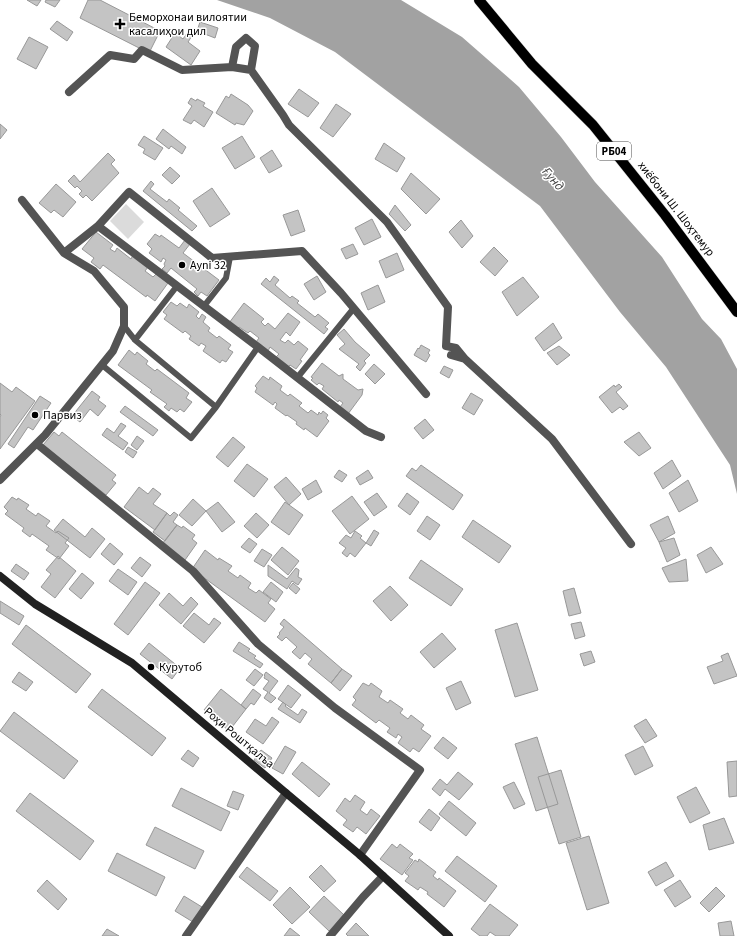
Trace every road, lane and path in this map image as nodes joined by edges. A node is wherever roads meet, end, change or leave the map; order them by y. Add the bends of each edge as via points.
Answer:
1 (479, 0) edge
2 (232, 67) junction
3 (251, 70) junction
4 (69, 92) dead end
5 (22, 200) dead end
6 (98, 226) junction
7 (64, 253) junction
8 (230, 256) junction
9 (177, 286) junction
10 (204, 306) junction
11 (354, 308) junction
12 (737, 312) edge
13 (124, 326) junction
14 (135, 340) junction
15 (258, 347) junction
16 (451, 355) dead end
17 (465, 359) junction
18 (102, 365) junction
19 (297, 378) junction
20 (426, 394) dead end
21 (216, 407) junction
22 (380, 437) dead end
23 (37, 444) junction
24 (0, 480) edge
25 (632, 544) dead end
26 (0, 576) edge
27 (286, 793) junction
28 (360, 855) junction
29 (383, 876) junction
30 (186, 936) edge
31 (330, 936) edge
32 (449, 936) edge

1 - 12 main road, хиёбони Ш. Шоҳтемур / РБ04 via 532,64 593,125 665,215
2 - 3 street
2 - 3 street via 236,47 246,38 255,46
2 - 4 street via 182,70 142,50 134,60 110,55
3 - 17 street via 288,125 387,222 448,307 446,346 456,348
5 - 7 street
6 - 7 street
6 - 8 street via 129,192 212,258
6 - 9 street
7 - 13 street via 94,271 124,307
8 - 10 street via 226,278
8 - 11 street via 302,251
9 - 10 street
9 - 14 street
10 - 15 street
11 - 19 street
11 - 20 street
13 - 14 street
13 - 18 street via 113,351
14 - 21 street
15 - 19 street
15 - 21 street
16 - 17 street
17 - 25 street via 552,439
18 - 21 street via 191,438
18 - 23 street
19 - 22 street via 366,431
23 - 24 street
23 - 28 street via 193,571 258,644 335,708 420,770
26 - 27 main road, Роҳи Роштқалъа via 35,604 132,663
27 - 28 main road, Роҳи Роштқалъа
27 - 30 street
28 - 29 main road, Роҳи Роштқалъа
29 - 31 street
29 - 32 main road, Роҳи Роштқалъа

